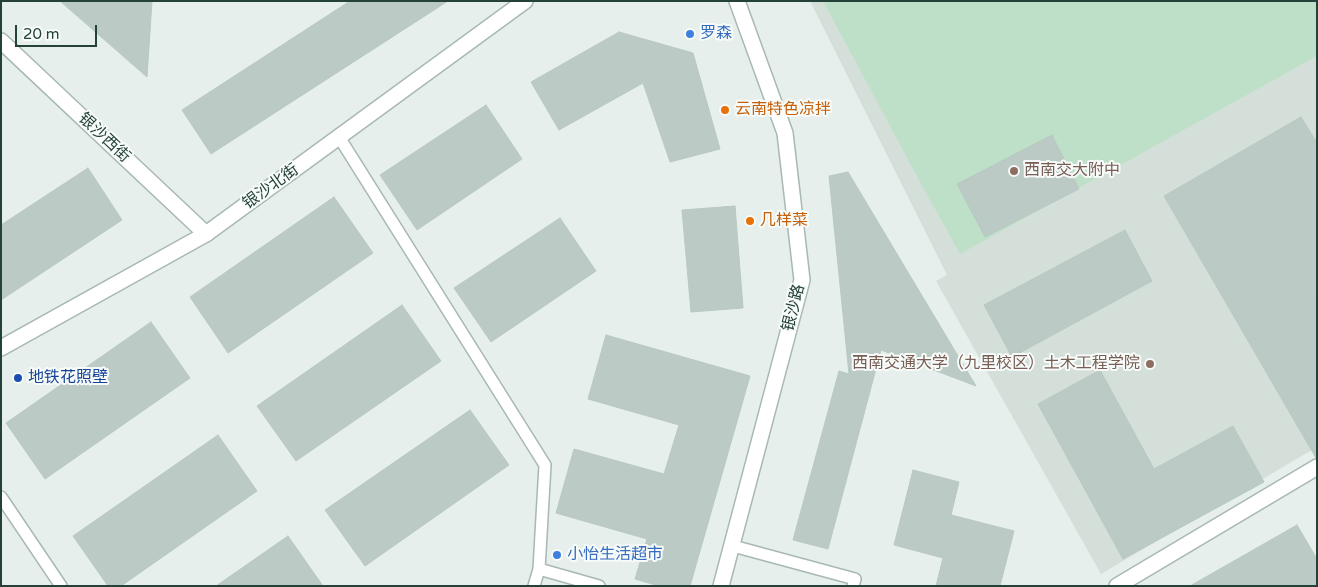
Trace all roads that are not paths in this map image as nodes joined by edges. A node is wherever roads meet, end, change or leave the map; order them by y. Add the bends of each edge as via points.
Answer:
1 (525, 1) edge
2 (737, 1) edge
3 (1, 42) edge
4 (339, 137) junction
5 (206, 234) junction
6 (1, 348) edge
7 (1317, 467) edge
8 (1, 497) edge
9 (733, 546) junction
10 (539, 569) junction
11 (61, 586) edge
12 (534, 586) edge
13 (599, 586) edge
14 (721, 586) edge
15 (853, 586) edge
16 (1117, 586) edge

1 - 4 street, 银沙北街
2 - 9 street, 银沙路 via 785,132 802,280
3 - 5 street, 银沙西街
4 - 5 street, 银沙北街
4 - 10 lane via 544,464
5 - 6 street, 银沙北街
7 - 16 street
8 - 11 lane
9 - 14 street, 银沙路
9 - 15 lane via 855,579
10 - 12 lane
10 - 13 lane

